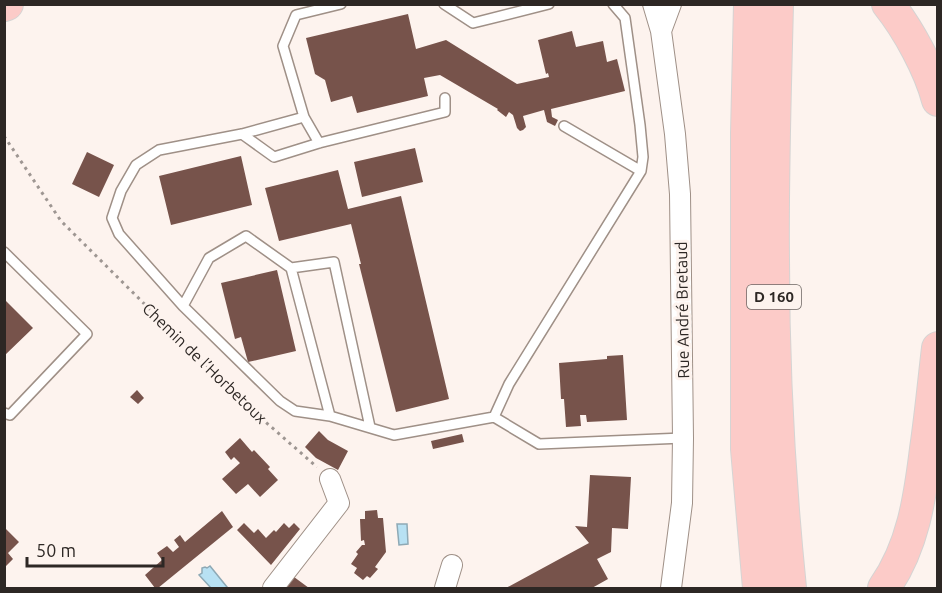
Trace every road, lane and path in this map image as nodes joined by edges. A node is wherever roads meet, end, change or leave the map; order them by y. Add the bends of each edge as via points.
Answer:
1 (340, 4) edge
2 (444, 4) edge
3 (549, 4) edge
4 (613, 4) edge
5 (653, 4) edge
6 (671, 4) edge
7 (750, 4) edge
8 (777, 4) edge
9 (888, 4) edge
10 (916, 4) edge
11 (523, 7) edge
12 (662, 31) junction
13 (938, 43) edge
14 (445, 98) dead end
15 (938, 100) edge
16 (304, 117) junction
17 (564, 126) dead end
18 (242, 134) junction
19 (4, 136) edge
20 (319, 143) junction
21 (641, 171) junction
22 (4, 252) edge
23 (291, 268) junction
24 (183, 306) junction
25 (938, 348) edge
26 (4, 414) edge
27 (330, 416) junction
28 (494, 417) junction
29 (370, 428) junction
30 (683, 438) junction
31 (330, 479) joint
32 (452, 565) dead end
33 (273, 588) edge
34 (445, 588) edge
35 (671, 588) edge
36 (759, 588) edge
37 (790, 588) edge
38 (884, 588) edge

1 - 16 lane via 296,15 283,46
2 - 11 lane via 473,22
3 - 11 lane
4 - 21 lane via 625,18 640,125
5 - 12 street, Rue André Bretaud
6 - 12 street, Rue André Bretaud
7 - 36 highway, D 160 via 747,449
8 - 37 highway, D 160 via 774,330
9 - 15 highway via 912,40
10 - 13 highway
12 - 30 street, Rue André Bretaud via 680,195
14 - 20 lane via 445,112
16 - 18 lane
16 - 20 lane
17 - 21 lane
18 - 20 lane via 274,157
18 - 24 lane via 159,150 136,165 121,191 112,218 118,234
19 - 31 path, Chemin de l’Horbetoux via 61,221 245,404
21 - 28 lane via 509,384
22 - 26 lane via 87,334 10,415
23 - 24 lane via 246,236 209,258
23 - 27 lane
23 - 29 lane via 334,262
24 - 27 lane via 280,401 295,411
25 - 38 highway via 915,518 903,554
27 - 29 lane
28 - 29 lane via 394,435
28 - 30 lane via 539,444
30 - 35 street, Rue André Bretaud via 682,503
31 - 33 street via 339,503
32 - 34 street

